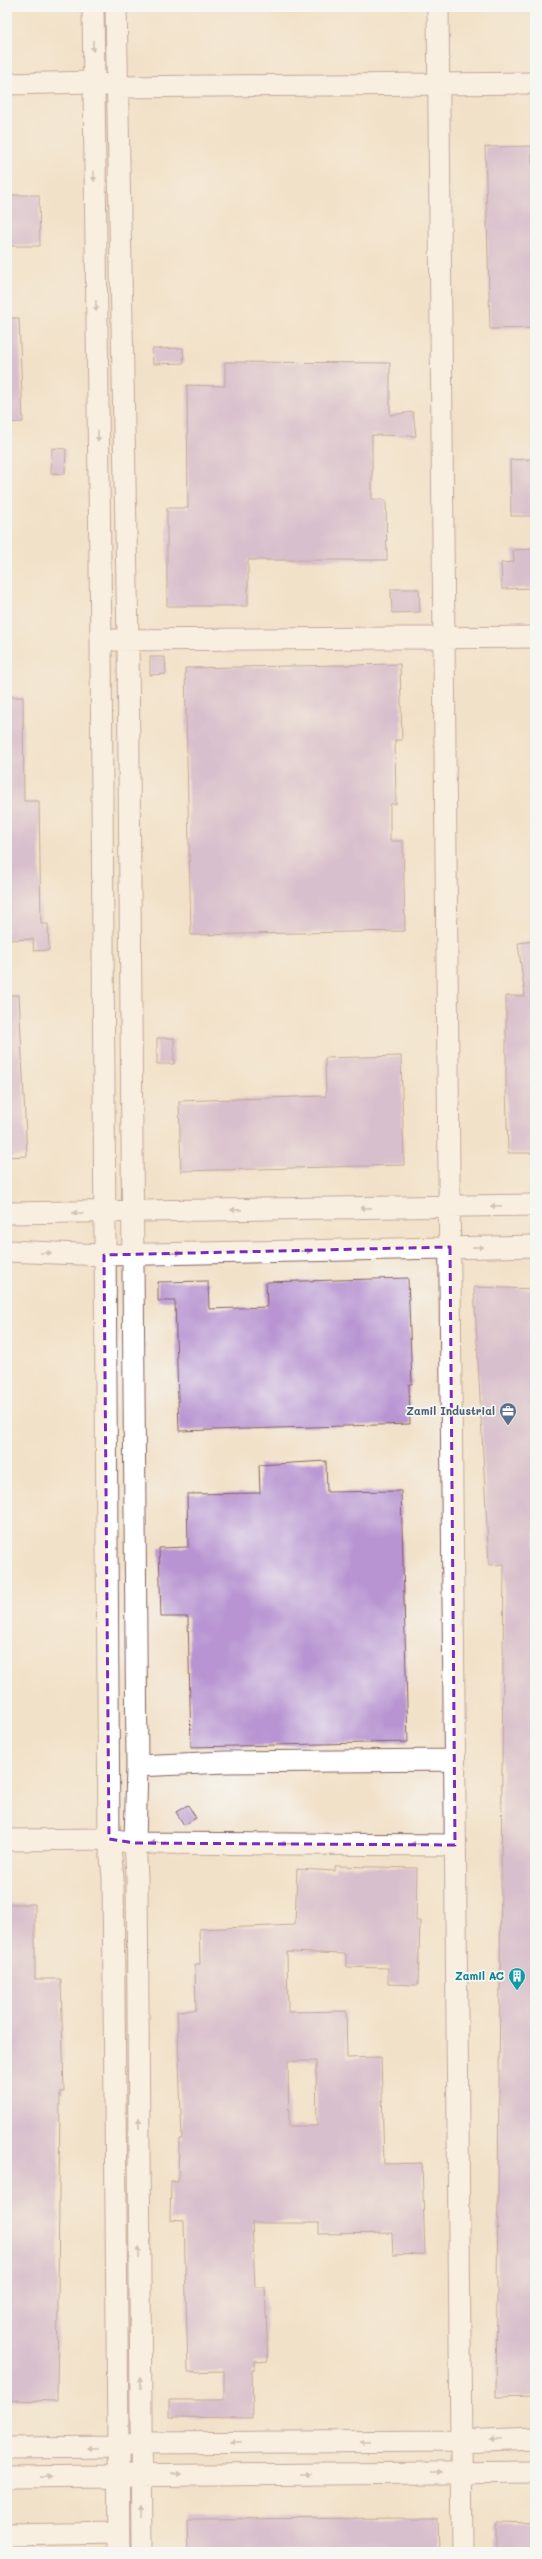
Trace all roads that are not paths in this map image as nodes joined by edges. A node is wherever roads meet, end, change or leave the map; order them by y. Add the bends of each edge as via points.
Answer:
1 (93, 7) edge
2 (116, 7) edge
3 (438, 7) edge
4 (93, 82) junction
5 (535, 83) edge
6 (7, 84) edge
7 (439, 84) junction
8 (116, 87) junction
9 (535, 637) edge
10 (442, 638) junction
11 (128, 639) junction
12 (101, 641) junction
13 (535, 1205) edge
14 (450, 1206) junction
15 (104, 1212) junction
16 (133, 1212) junction
17 (7, 1213) edge
18 (535, 1246) edge
19 (450, 1248) junction
20 (7, 1251) edge
21 (134, 1254) junction
22 (104, 1255) junction
23 (454, 1760) junction
24 (137, 1766) junction
25 (109, 1839) junction
26 (7, 1840) edge
27 (135, 1843) junction
28 (455, 1845) junction
29 (535, 2438) edge
30 (460, 2441) junction
31 (282, 2442) junction
32 (140, 2443) junction
33 (118, 2447) junction
34 (7, 2448) edge
35 (535, 2472) edge
36 (461, 2473) junction
37 (141, 2474) junction
38 (283, 2474) junction
39 (118, 2476) junction
40 (7, 2477) edge
41 (7, 2535) edge
42 (119, 2543) edge
43 (142, 2552) edge
44 (462, 2552) edge

1 -> 4 street
2 - 8 street
3 - 7 street
4 - 6 street
4 - 8 street
4 -> 12 street
5 - 7 street
7 - 8 street
7 - 10 street
8 - 11 street
9 - 10 street
10 - 11 street
10 - 14 street
11 - 12 street
11 - 16 street
12 - 15 street
13 -> 14 street
14 -> 16 street
14 - 19 street
15 - 16 street
15 -> 17 street
15 - 22 street
16 - 21 street
19 -> 18 street
21 -> 19 street
19 - 23 street
20 -> 22 street
21 - 22 street
21 - 24 street
22 - 25 street
23 - 24 street via 226,1762
23 - 28 street
24 - 27 street
25 - 26 street
25 - 27 street
25 - 33 street via 113,1877
28 -> 27 street
32 -> 27 street
28 - 30 street
29 -> 30 street
30 -> 31 street
30 - 36 street
31 -> 32 street
31 - 38 street
32 - 33 street
32 - 37 street
33 -> 34 street
33 - 39 street
35 - 36 street
38 -> 36 street
36 - 44 street
37 -> 38 street
37 - 39 street
43 -> 37 street
40 -> 39 street
39 - 42 street
41 - 42 street

